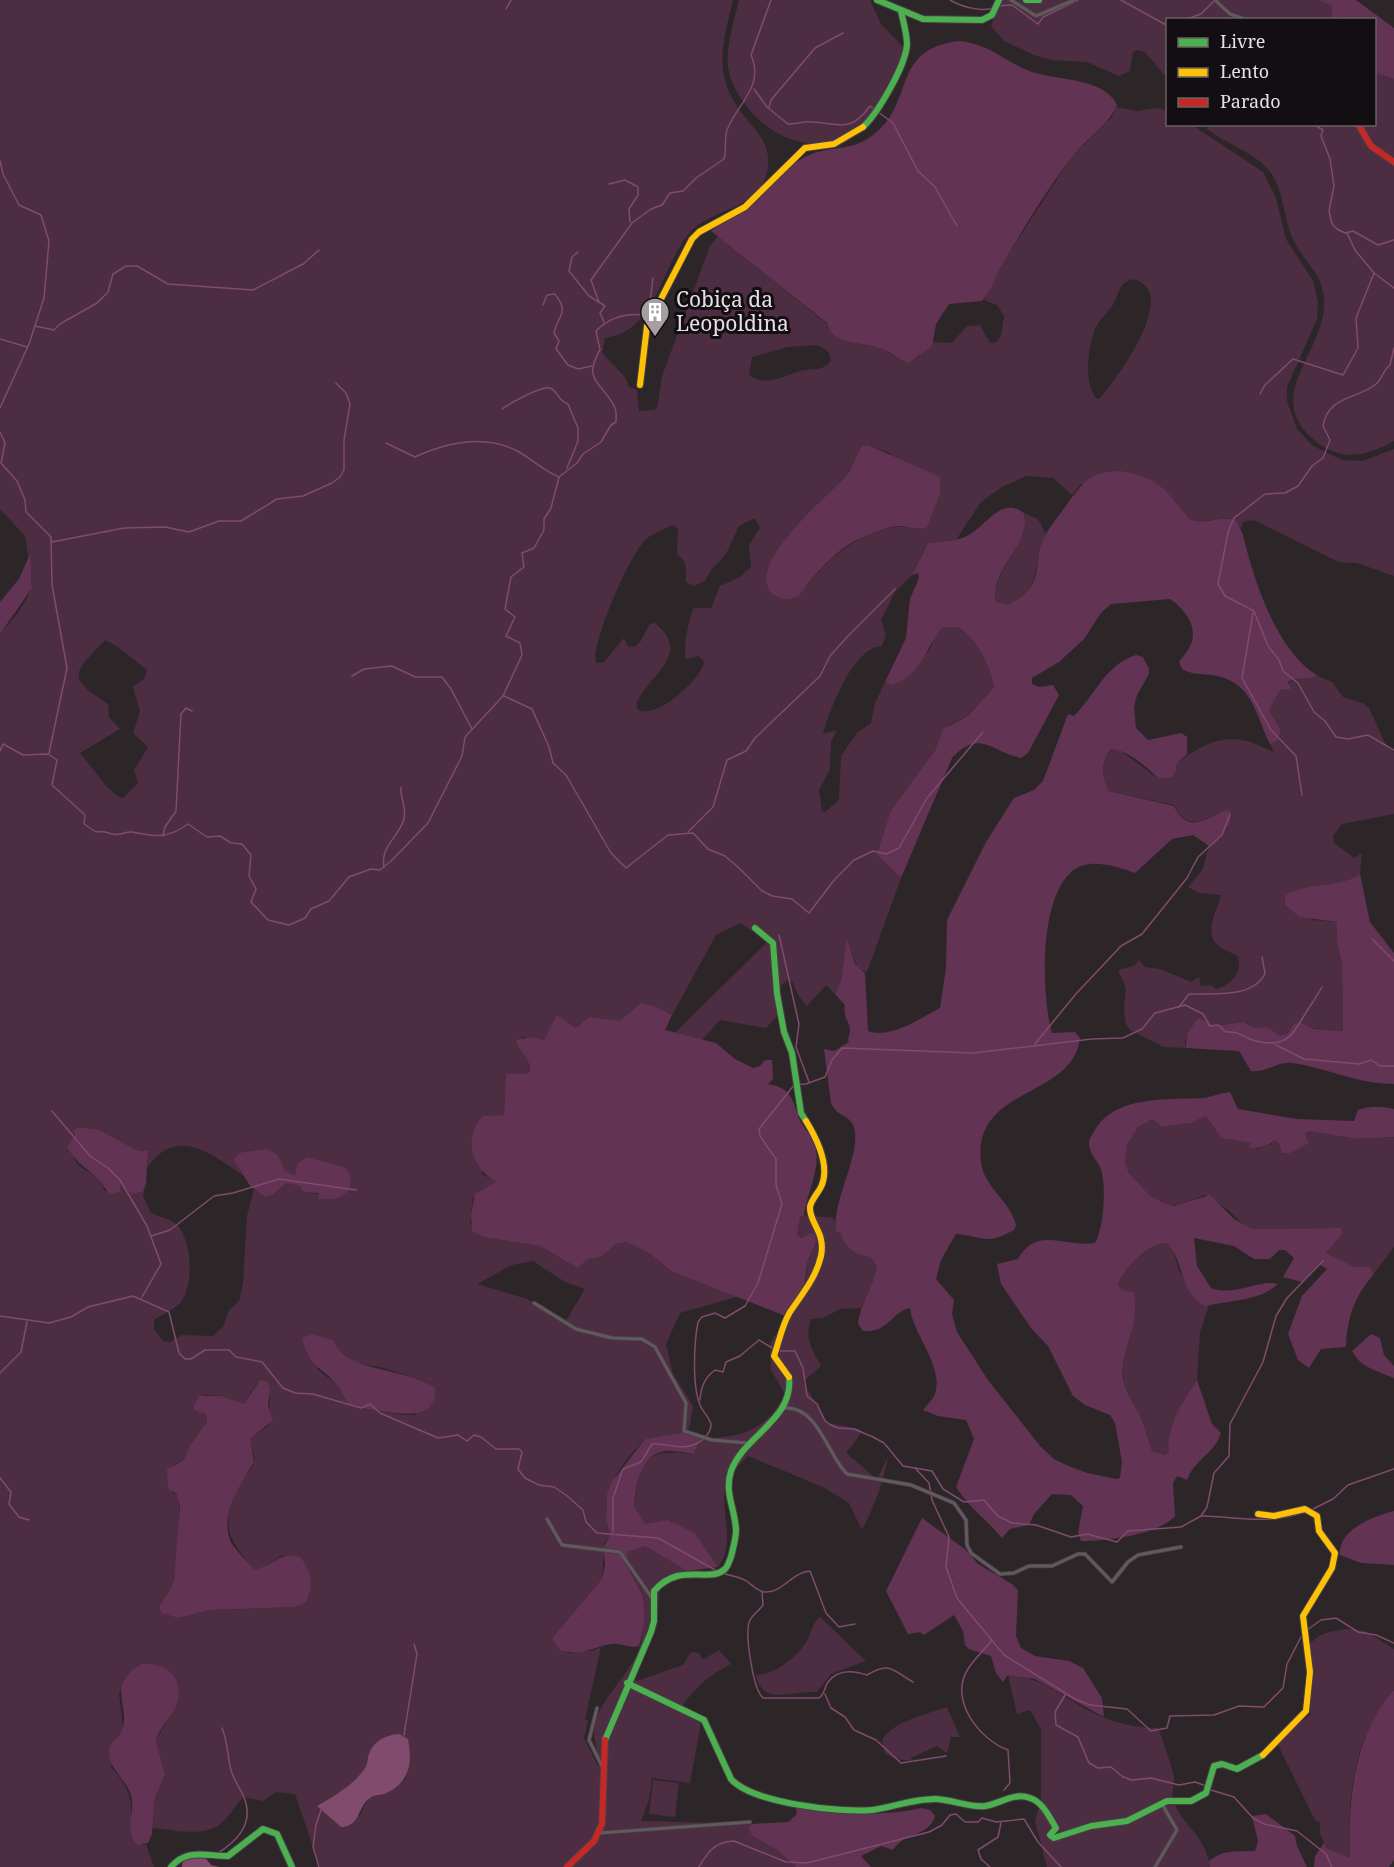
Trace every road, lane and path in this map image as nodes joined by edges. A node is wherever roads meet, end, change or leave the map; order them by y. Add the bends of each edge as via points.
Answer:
1 (878, 0) edge
2 (999, 0) edge
3 (1011, 0) edge
4 (1026, 0) edge
5 (1040, 0) edge
6 (1074, 0) edge
7 (1215, 0) edge
8 (901, 11) junction
9 (1241, 18) edge
10 (1359, 126) edge
11 (1394, 162) edge
12 (640, 385) dead end
13 (755, 928) dead end
14 (534, 1303) dead end
15 (785, 1408) junction
16 (747, 1443) junction
17 (1258, 1514) dead end
18 (547, 1519) dead end
19 (1181, 1547) dead end
20 (652, 1598) junction
21 (627, 1683) junction
22 (597, 1708) dead end
23 (602, 1766) junction
24 (1162, 1803) junction
25 (750, 1822) dead end
26 (598, 1833) junction
27 (171, 1867) edge
28 (292, 1867) edge
29 (567, 1867) edge
30 (1155, 1867) edge

1 - 8 street
2 - 8 street via 994,12 982,20 923,19
3 - 6 street via 1036,16
4 - 5 street
7 - 9 street via 1230,14
8 - 12 street via 907,43 904,59 868,124 834,144 805,148 745,207 692,239 647,327
10 - 11 street via 1374,149
13 - 15 street via 773,943 777,994 792,1053 801,1113 819,1143 824,1174 810,1206 821,1232 821,1255 806,1292 789,1314 774,1356 789,1377
14 - 16 street via 576,1329 646,1341 659,1352 671,1381 684,1399 684,1431 712,1440
15 - 16 street
15 - 19 street via 796,1408 805,1414 829,1443 847,1474 911,1485 958,1506 967,1525 969,1549 997,1573 1007,1575 1029,1566 1052,1566 1085,1554 1112,1582 1138,1555
16 - 20 street via 728,1482 738,1530 726,1568 716,1573 669,1577 657,1586
17 - 24 street via 1274,1516 1305,1509 1317,1515 1319,1531 1335,1553 1328,1575 1303,1616 1310,1672 1308,1704 1299,1721 1260,1759 1237,1769 1216,1765 1206,1793 1191,1801
18 - 20 street via 561,1545 620,1552
20 - 21 street via 654,1621
21 - 23 street via 607,1727
21 - 24 street via 704,1720 727,1773 738,1786 797,1806 875,1810 934,1799 985,1806 1012,1797 1028,1797 1040,1803 1051,1818 1056,1828 1050,1835 1054,1838 1091,1826 1133,1820
22 - 23 street via 589,1740
23 - 26 street via 604,1808
24 - 30 street via 1177,1830
25 - 26 street
26 - 29 street
27 - 28 street via 185,1855 197,1852 228,1856 263,1829 277,1834

